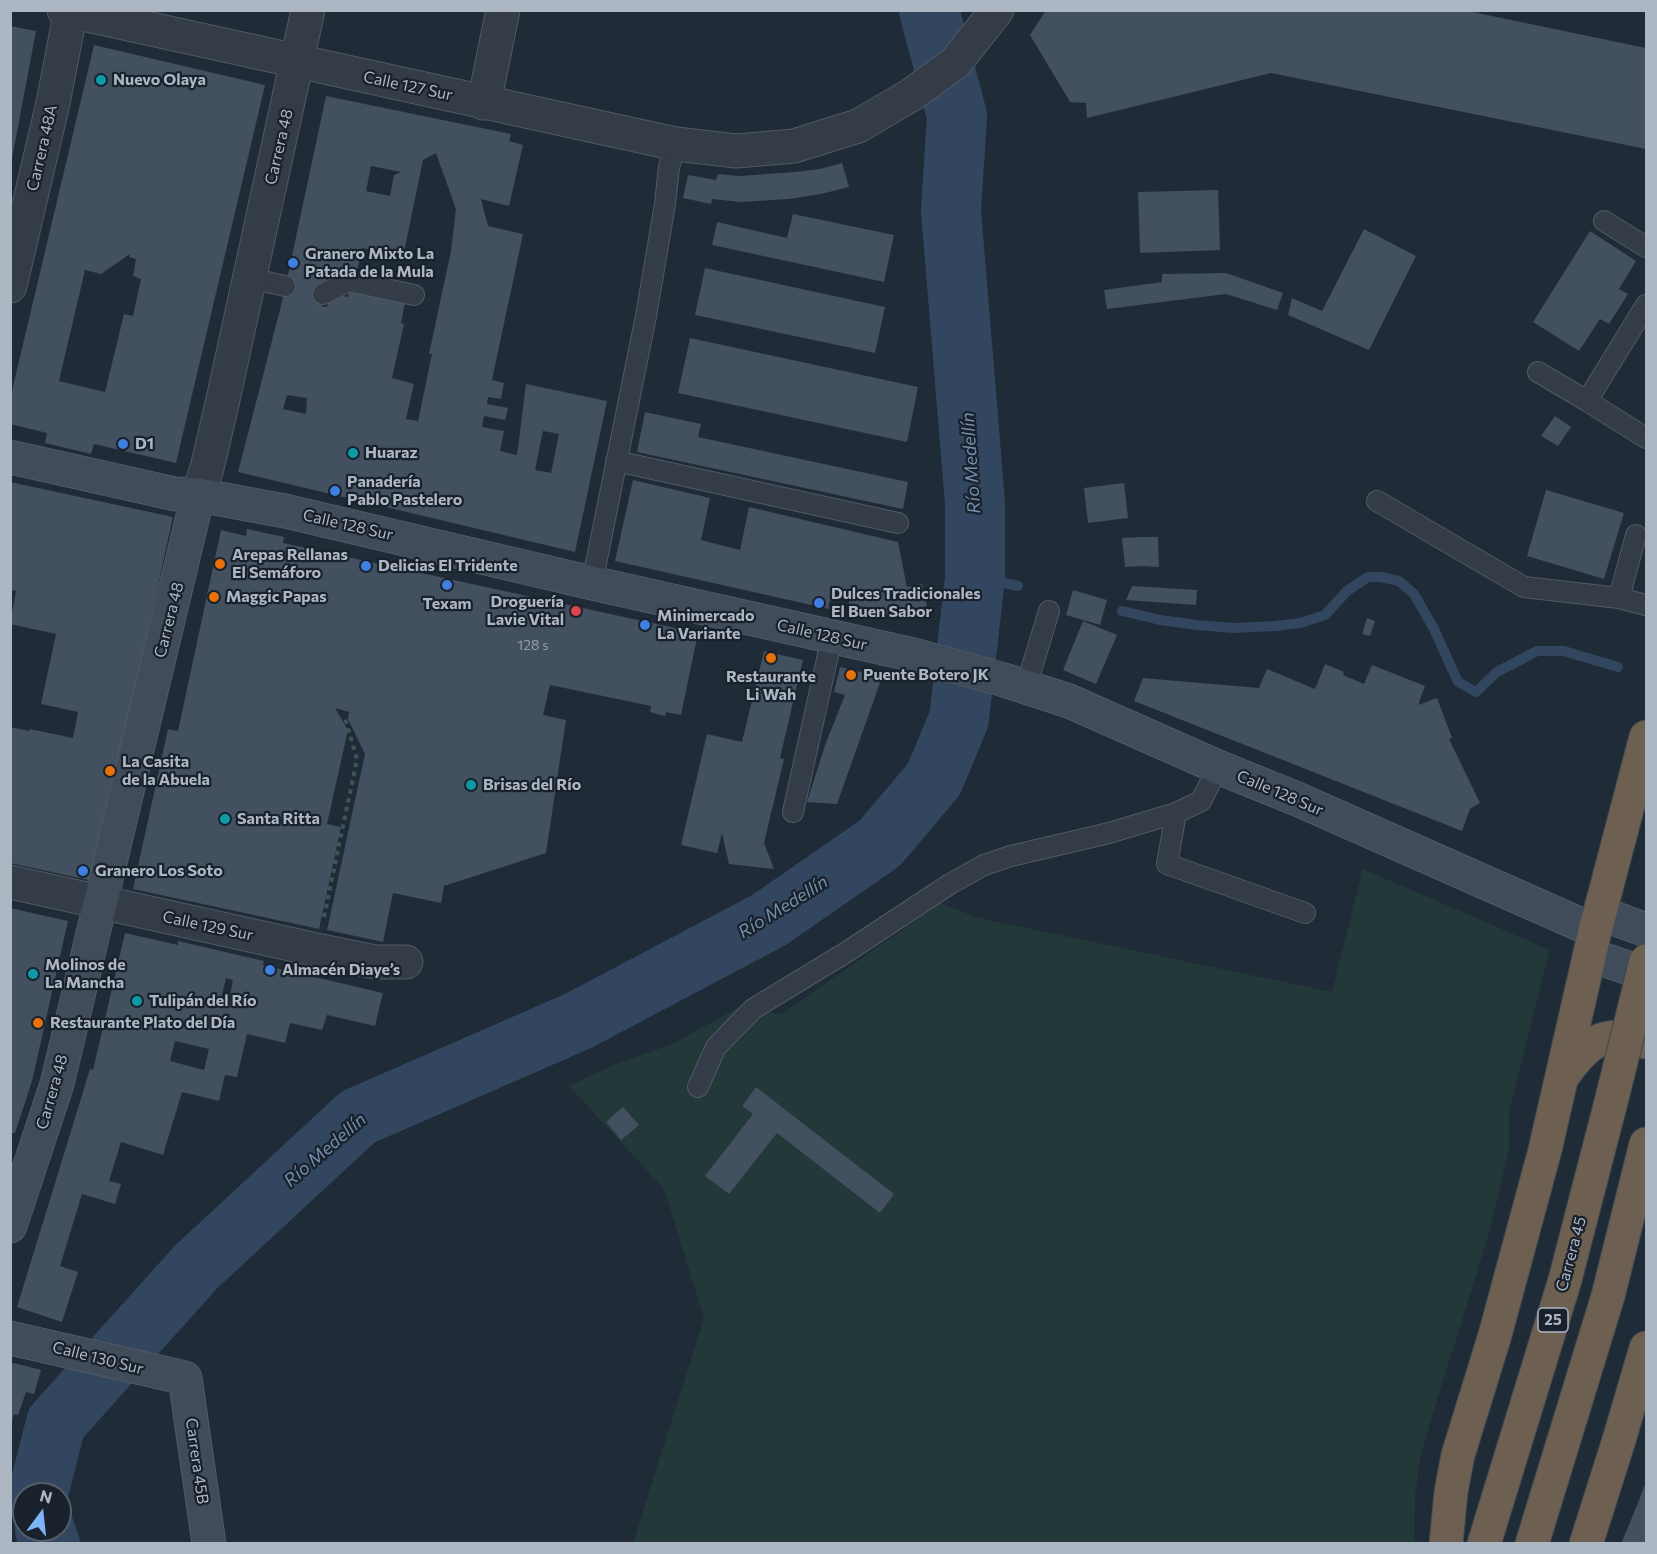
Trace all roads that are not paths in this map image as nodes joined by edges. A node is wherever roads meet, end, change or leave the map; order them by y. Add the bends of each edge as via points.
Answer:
1 (308, 10) edge
2 (503, 10) edge
3 (998, 10) edge
4 (68, 11) edge
5 (298, 62) junction
6 (484, 103) junction
7 (676, 144) junction
8 (1604, 221) dead end
9 (1647, 247) edge
10 (249, 278) junction
11 (10, 286) edge
12 (285, 286) dead end
13 (323, 294) dead end
14 (414, 295) dead end
15 (1647, 305) edge
16 (1538, 372) dead end
17 (1587, 401) junction
18 (1647, 438) edge
19 (10, 457) edge
20 (616, 461) junction
21 (198, 495) junction
22 (1377, 501) dead end
23 (898, 523) dead end
24 (1636, 535) dead end
25 (592, 583) junction
26 (1619, 598) junction
27 (1647, 605) edge
28 (1049, 611) dead end
29 (832, 637) junction
30 (1015, 684) junction
31 (1647, 737) edge
32 (1218, 767) junction
33 (793, 812) dead end
34 (1176, 813) junction
35 (10, 882) edge
36 (100, 902) junction
37 (1305, 913) dead end
38 (1647, 930) edge
39 (1595, 933) junction
40 (1647, 961) edge
41 (406, 962) dead end
42 (1647, 974) edge
43 (1647, 1042) edge
44 (1560, 1081) junction
45 (698, 1087) dead end
46 (1647, 1144) edge
47 (10, 1226) edge
48 (10, 1338) edge
49 (1647, 1348) edge
50 (184, 1378) joint
51 (209, 1544) edge
52 (1446, 1544) edge
53 (1484, 1544) edge
54 (1532, 1544) edge
55 (1586, 1544) edge

1 - 5 street, Carrera 48
2 - 6 street
3 - 7 street, Calle 127 Sur via 956,62 911,95 858,126 794,146 754,150
4 - 5 street, Calle 127 Sur
4 - 11 street, Carrera 48A via 53,103
5 - 6 street, Calle 127 Sur
5 - 10 street, Carrera 48
6 - 7 street, Calle 127 Sur
7 - 20 lane
8 - 9 lane
10 - 12 lane
10 - 21 street, Carrera 48
13 - 14 lane via 350,281
15 - 17 lane
16 - 17 lane
17 - 18 lane
19 - 21 street, Calle 128 Sur via 175,494
20 - 23 lane
20 - 25 lane
21 - 25 street, Calle 128 Sur via 285,511
21 - 36 street, Carrera 48
22 - 26 lane via 1524,587
24 - 26 lane
25 - 29 street, Calle 128 Sur
26 - 27 lane
28 - 30 lane
29 - 30 street, Calle 128 Sur
29 - 33 lane
30 - 32 street, Calle 128 Sur via 1069,701
31 - 39 highway
32 - 34 lane via 1201,801
32 - 39 street, Calle 128 Sur
34 - 37 lane via 1167,864
34 - 45 lane via 993,862 950,884 753,1009 716,1047
35 - 36 street, Calle 129 Sur
36 - 41 street, Calle 129 Sur via 375,962
36 - 47 street, Carrera 48 via 57,1084
38 - 39 street, Calle 128 Sur
39 - 42 street, Calle 128 Sur
39 - 44 highway
40 - 53 highway, Carrera 45 / 25, bridge via 1565,1280
43 - 44 highway via 1601,1038 1574,1061
44 - 52 highway via 1501,1312 1458,1455
46 - 54 highway via 1608,1296
48 - 50 street, Calle 130 Sur
49 - 55 highway
50 - 51 street, Carrera 45B

